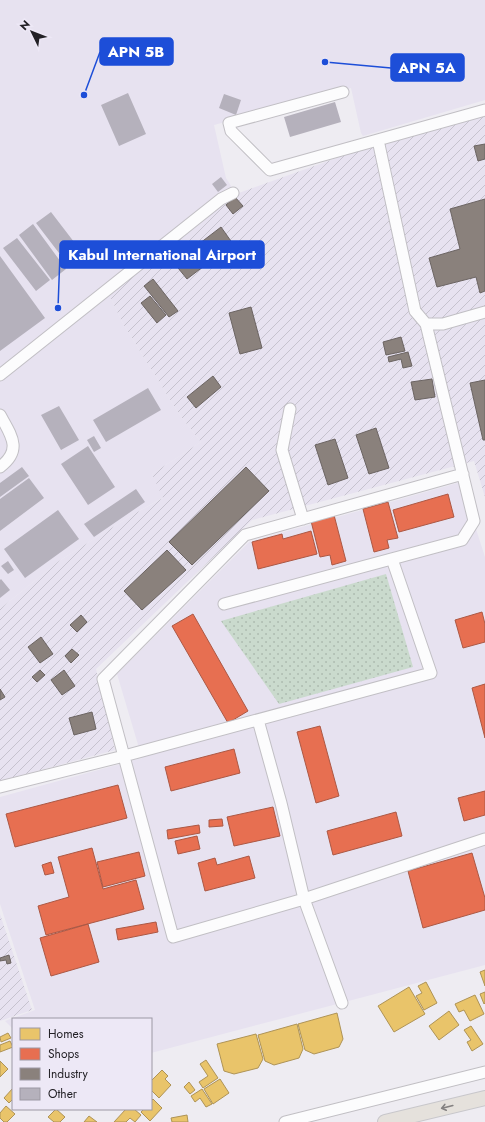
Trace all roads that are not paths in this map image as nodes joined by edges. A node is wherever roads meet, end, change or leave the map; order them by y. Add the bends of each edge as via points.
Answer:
1 (343, 92) dead end
2 (485, 110) edge
3 (378, 140) junction
4 (232, 193) dead end
5 (485, 312) edge
6 (426, 324) junction
7 (0, 375) edge
8 (290, 409) dead end
9 (0, 415) edge
10 (0, 467) edge
11 (463, 474) junction
12 (303, 519) junction
13 (392, 559) junction
14 (224, 604) dead end
15 (258, 720) junction
16 (124, 756) junction
17 (0, 787) edge
18 (485, 839) edge
19 (304, 899) junction
20 (342, 1003) dead end
21 (485, 1072) edge
22 (485, 1098) edge
23 (285, 1122) edge
24 (385, 1122) edge

1 - 3 street via 229,123 231,131 270,170
2 - 3 street
3 - 6 street via 415,311
4 - 7 street via 214,204
5 - 6 street via 443,324
6 - 11 street
8 - 12 street via 282,450
9 - 10 street via 14,442 13,452 8,461
11 - 12 street
11 - 13 street via 474,521 462,540
12 - 16 street via 245,535 103,679
13 - 14 street
13 - 15 street via 431,673
15 - 16 street
15 - 19 street via 282,803
16 - 17 street
16 - 19 street via 173,938
18 - 19 street
19 - 20 street
21 - 23 street
22 -> 24 main road

